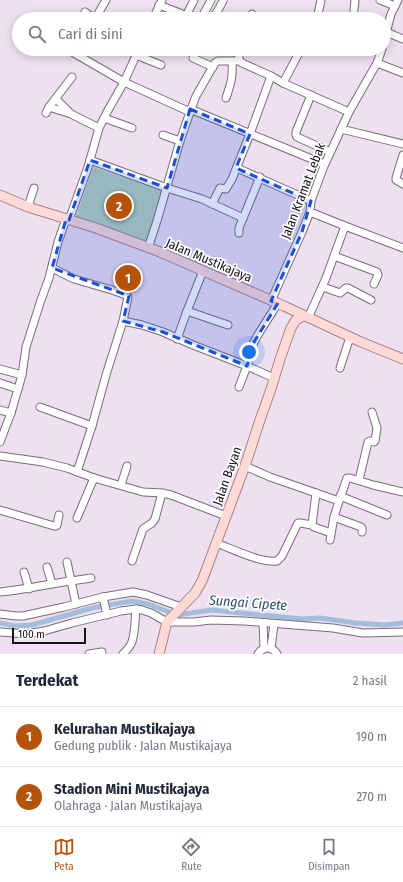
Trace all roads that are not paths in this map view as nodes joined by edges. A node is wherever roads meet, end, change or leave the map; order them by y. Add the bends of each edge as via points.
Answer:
1 (106, 0) edge
2 (194, 0) edge
3 (211, 0) edge
4 (320, 0) edge
5 (355, 0) edge
6 (380, 0) edge
7 (223, 1) dead end
8 (161, 3) edge
9 (396, 3) edge
10 (354, 10) dead end
11 (99, 12) edge
12 (156, 12) edge
13 (178, 12) edge
14 (188, 12) edge
15 (205, 12) edge
16 (217, 12) edge
17 (318, 12) edge
18 (391, 16) edge
19 (391, 34) edge
20 (403, 39) edge
21 (84, 56) edge
22 (136, 56) edge
23 (145, 56) edge
24 (238, 56) edge
25 (297, 56) edge
26 (380, 56) edge
27 (193, 58) dead end
28 (236, 61) junction
29 (377, 63) junction
30 (161, 65) dead end
31 (212, 67) junction
32 (403, 73) edge
33 (271, 76) junction
34 (72, 77) dead end
35 (124, 82) junction
36 (283, 83) junction
37 (311, 95) junction
38 (226, 98) dead end
39 (56, 99) junction
40 (190, 111) junction
41 (349, 112) junction
42 (71, 114) junction
43 (104, 118) junction
44 (99, 128) junction
45 (132, 128) dead end
46 (341, 129) junction
47 (250, 134) junction
48 (163, 135) dead end
49 (180, 141) junction
50 (403, 144) edge
51 (330, 152) junction
52 (403, 155) edge
53 (90, 160) junction
54 (324, 164) junction
55 (236, 168) junction
56 (260, 178) junction
57 (403, 184) edge
58 (34, 188) dead end
59 (167, 188) junction
60 (0, 195) edge
61 (311, 201) junction
62 (212, 204) junction
63 (28, 207) junction
64 (310, 212) junction
65 (243, 218) junction
66 (68, 220) junction
67 (345, 226) junction
68 (239, 233) dead end
69 (148, 248) junction
70 (403, 248) edge
71 (334, 256) junction
72 (52, 268) junction
73 (203, 271) junction
74 (374, 284) dead end
75 (323, 287) junction
76 (371, 300) dead end
77 (278, 303) junction
78 (186, 311) junction
79 (306, 317) junction
80 (123, 321) junction
81 (228, 326) dead end
82 (291, 328) junction
83 (350, 337) junction
84 (177, 339) junction
85 (403, 359) edge
86 (247, 366) junction
87 (340, 368) dead end
88 (0, 369) edge
89 (22, 375) junction
90 (274, 378) junction
91 (0, 383) edge
92 (239, 386) dead end
93 (18, 389) junction
94 (40, 408) dead end
95 (0, 410) edge
96 (372, 412) dead end
97 (11, 413) junction
98 (92, 426) junction
99 (0, 442) edge
100 (0, 456) edge
101 (127, 466) dead end
102 (245, 466) junction
103 (77, 472) junction
104 (94, 478) junction
105 (360, 480) junction
106 (121, 485) junction
107 (403, 492) edge
108 (162, 493) junction
109 (316, 493) junction
110 (339, 499) junction
111 (0, 510) edge
112 (59, 515) dead end
113 (386, 515) dead end
114 (226, 516) junction
115 (334, 517) junction
116 (77, 518) dead end
117 (314, 527) dead end
118 (362, 532) dead end
119 (216, 543) junction
120 (132, 561) dead end
121 (67, 562) dead end
122 (47, 567) dead end
123 (24, 572) dead end
124 (91, 578) dead end
125 (71, 581) junction
126 (52, 584) junction
127 (28, 589) junction
128 (0, 592) edge
129 (104, 599) junction
130 (76, 604) junction
131 (180, 608) junction
132 (136, 609) junction
133 (107, 613) junction
134 (0, 614) edge
135 (170, 619) junction
136 (263, 623) junction
137 (274, 624) junction
138 (0, 632) edge
139 (403, 632) edge
140 (268, 648) junction
141 (99, 653) edge
142 (89, 654) edge
143 (123, 654) edge
144 (159, 654) edge
145 (258, 654) edge
146 (277, 654) edge

1 - 11 street
2 - 14 street
3 - 15 street
4 - 17 street
5 - 10 street
6 - 9 street
7 - 16 street
8 - 12 street
8 - 13 street
9 - 18 street
19 - 20 street
21 - 35 street
22 - 35 street
23 - 30 street
24 - 28 street
25 - 36 street
26 - 29 street, Jalan Kramat Lebak
27 - 31 street
28 - 31 street via 216,62
28 - 33 street
28 - 38 street
29 - 32 street
29 - 41 street, Jalan Kramat Lebak
31 - 40 street
33 - 36 street
33 - 47 street
34 - 39 street
35 - 40 street
35 - 43 street
36 - 37 street
37 - 41 street
37 - 51 street via 296,135
39 - 42 street
39 - 42 street via 48,110
40 - 47 street
40 - 49 street
41 - 46 street, Jalan Kramat Lebak
42 - 44 street
43 - 44 street
43 - 45 street
44 - 53 street
46 - 50 street
46 - 51 street, Jalan Kramat Lebak
47 - 54 street
47 - 55 street
48 - 49 street
49 - 59 street
51 - 54 street, Jalan Kramat Lebak
52 - 57 street via 396,180
53 - 59 street
53 - 66 street
54 - 61 street, Jalan Kramat Lebak
55 - 56 street
55 - 62 street via 227,189 220,188
56 - 61 street
56 - 65 street
58 - 63 street
59 - 62 street
59 - 69 street
60 - 63 main road, Jalan Mustikajaya
61 - 64 street, Jalan Kramat Lebak
62 - 65 street
63 - 66 main road, Jalan Mustikajaya
64 - 67 street
64 - 77 street, Jalan Kramat Lebak via 291,258
65 - 68 street
66 - 69 main road, Jalan Mustikajaya
66 - 72 street via 58,242
67 - 70 street
67 - 71 street
69 - 73 main road, Jalan Mustikajaya
71 - 74 street via 377,272
71 - 75 street
72 - 80 street via 74,279 126,295 128,300
72 - 89 street via 26,347
73 - 77 main road, Jalan Mustikajaya
73 - 78 street
75 - 76 street via 340,293 348,288
75 - 79 street
77 - 79 main road, Jalan Mustikajaya
77 - 82 main road via 290,317
77 - 86 street, Jalan Kramat Lebak via 254,342
78 - 81 street
78 - 84 street
79 - 82 main road, Jalan Bayan via 296,320
79 - 83 main road, Jalan Mustikajaya
80 - 84 street via 163,332
80 - 98 street
82 - 90 main road, Jalan Bayan
83 - 85 main road, Jalan Mustikajaya
83 - 87 street
84 - 86 street
86 - 90 street
86 - 92 street, Jalan Kramat Lebak
88 - 89 street
89 - 93 street
90 - 102 main road, Jalan Bayan
91 - 93 street
93 - 97 street
94 - 98 street
95 - 97 street
96 - 105 street via 377,428 375,440 368,442
97 - 99 street
98 - 103 street
100 - 103 street via 43,462
101 - 106 street
102 - 109 street
102 - 114 main road, Jalan Bayan
103 - 104 street
104 - 106 street
104 - 116 street
105 - 107 street
105 - 110 street via 346,478
106 - 108 street via 143,492
108 - 114 street
108 - 120 street via 155,519 143,529
109 - 110 street
109 - 119 street via 312,525 298,524 277,561 256,558
110 - 113 street
110 - 115 street
111 - 112 street via 54,526
114 - 119 main road, Jalan Bayan
115 - 117 street via 330,537
115 - 118 street via 361,526
119 - 131 main road, Jalan Bayan via 200,587
121 - 125 street
122 - 126 street
123 - 127 street
124 - 125 street
125 - 126 street
125 - 130 street
126 - 127 street
127 - 128 street
129 - 130 street
129 - 131 street via 140,593
129 - 133 street
130 - 134 street via 23,616
131 - 135 main road, Jalan Bayan
132 - 133 street
132 - 135 street
132 - 143 street via 134,637
133 - 138 street via 44,631 26,634
135 - 136 street
135 - 144 main road
136 - 137 street
136 - 140 street
137 - 139 street via 363,633
137 - 140 street
140 - 145 street
140 - 146 street via 275,650
141 - 142 street

